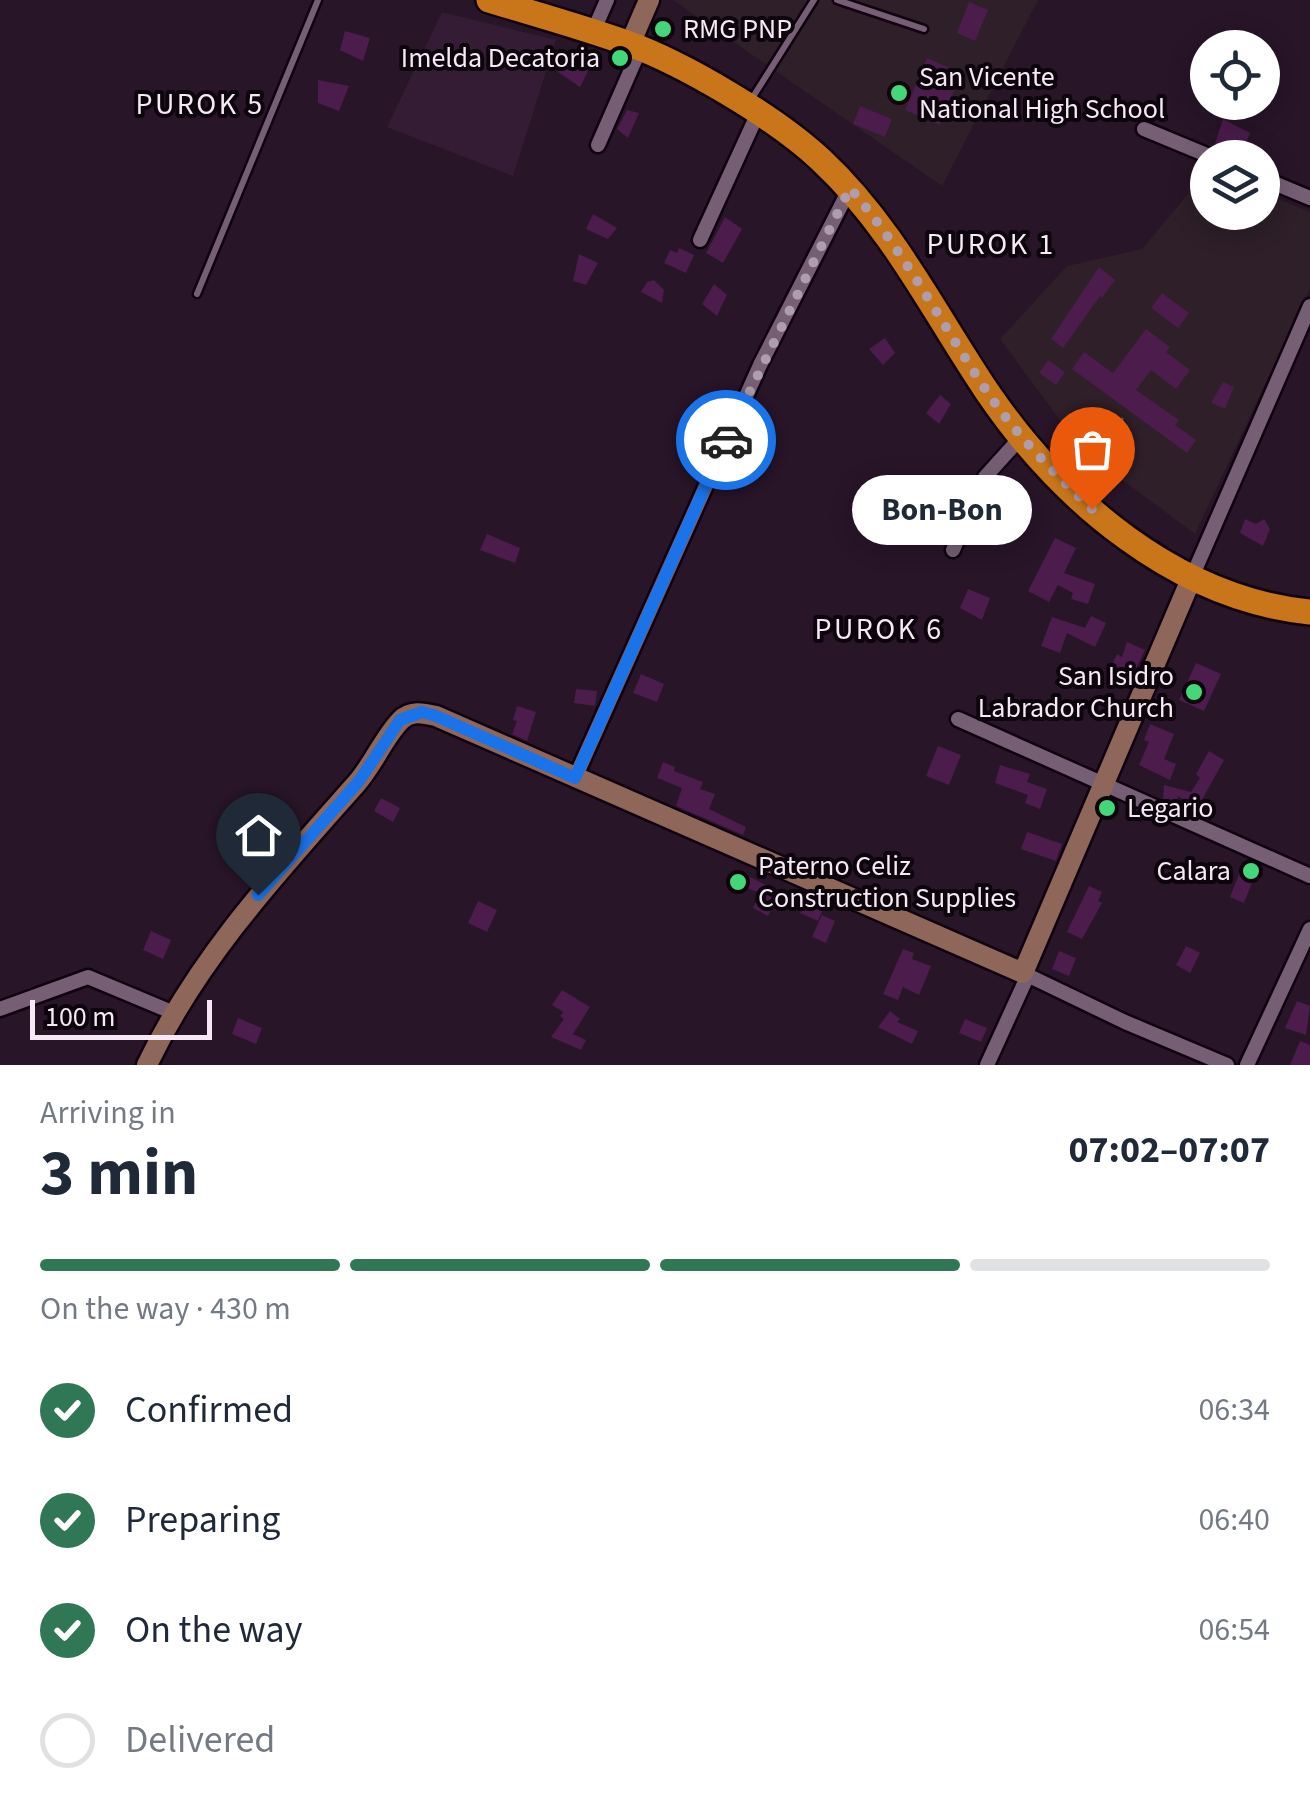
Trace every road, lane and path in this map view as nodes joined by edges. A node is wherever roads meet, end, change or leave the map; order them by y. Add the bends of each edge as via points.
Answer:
1 (318, 0) edge
2 (489, 0) edge
3 (608, 0) edge
4 (649, 0) edge
5 (814, 0) edge
6 (836, 0) edge
7 (924, 29) dead end
8 (593, 32) junction
9 (635, 46) junction
10 (753, 109) junction
11 (1144, 128) dead end
12 (598, 145) dead end
13 (1190, 148) edge
14 (1280, 186) edge
15 (850, 188) junction
16 (1310, 198) edge
17 (700, 240) dead end
18 (198, 294) dead end
19 (1310, 306) edge
20 (1123, 418) dead end
21 (1022, 436) junction
22 (1078, 473) dead end
23 (952, 550) dead end
24 (1192, 577) junction
25 (1310, 612) edge
26 (958, 719) dead end
27 (575, 778) junction
28 (1106, 785) junction
29 (1310, 876) edge
30 (1310, 929) edge
31 (1025, 974) junction
32 (0, 1009) edge
33 (174, 1014) junction
34 (147, 1065) edge
35 (987, 1065) edge
36 (1227, 1065) edge
37 (1247, 1065) edge

1 - 18 lane
2 - 8 highway
3 - 8 street
4 - 9 street
5 - 10 lane
6 - 7 lane
8 - 9 highway
9 - 10 highway
9 - 12 street
10 - 15 highway
10 - 17 street
11 - 13 street
14 - 16 street
15 - 21 highway
15 - 27 street via 760,366
19 - 24 street
20 - 22 path
21 - 23 street via 984,477
21 - 24 highway via 1122,535
24 - 25 highway via 1261,603
24 - 28 street
26 - 28 street
27 - 31 street
27 - 33 street via 436,716 410,714 258,895
28 - 29 street
28 - 31 street
30 - 37 street
31 - 35 street
31 - 36 street
32 - 33 street via 88,977
33 - 34 street

